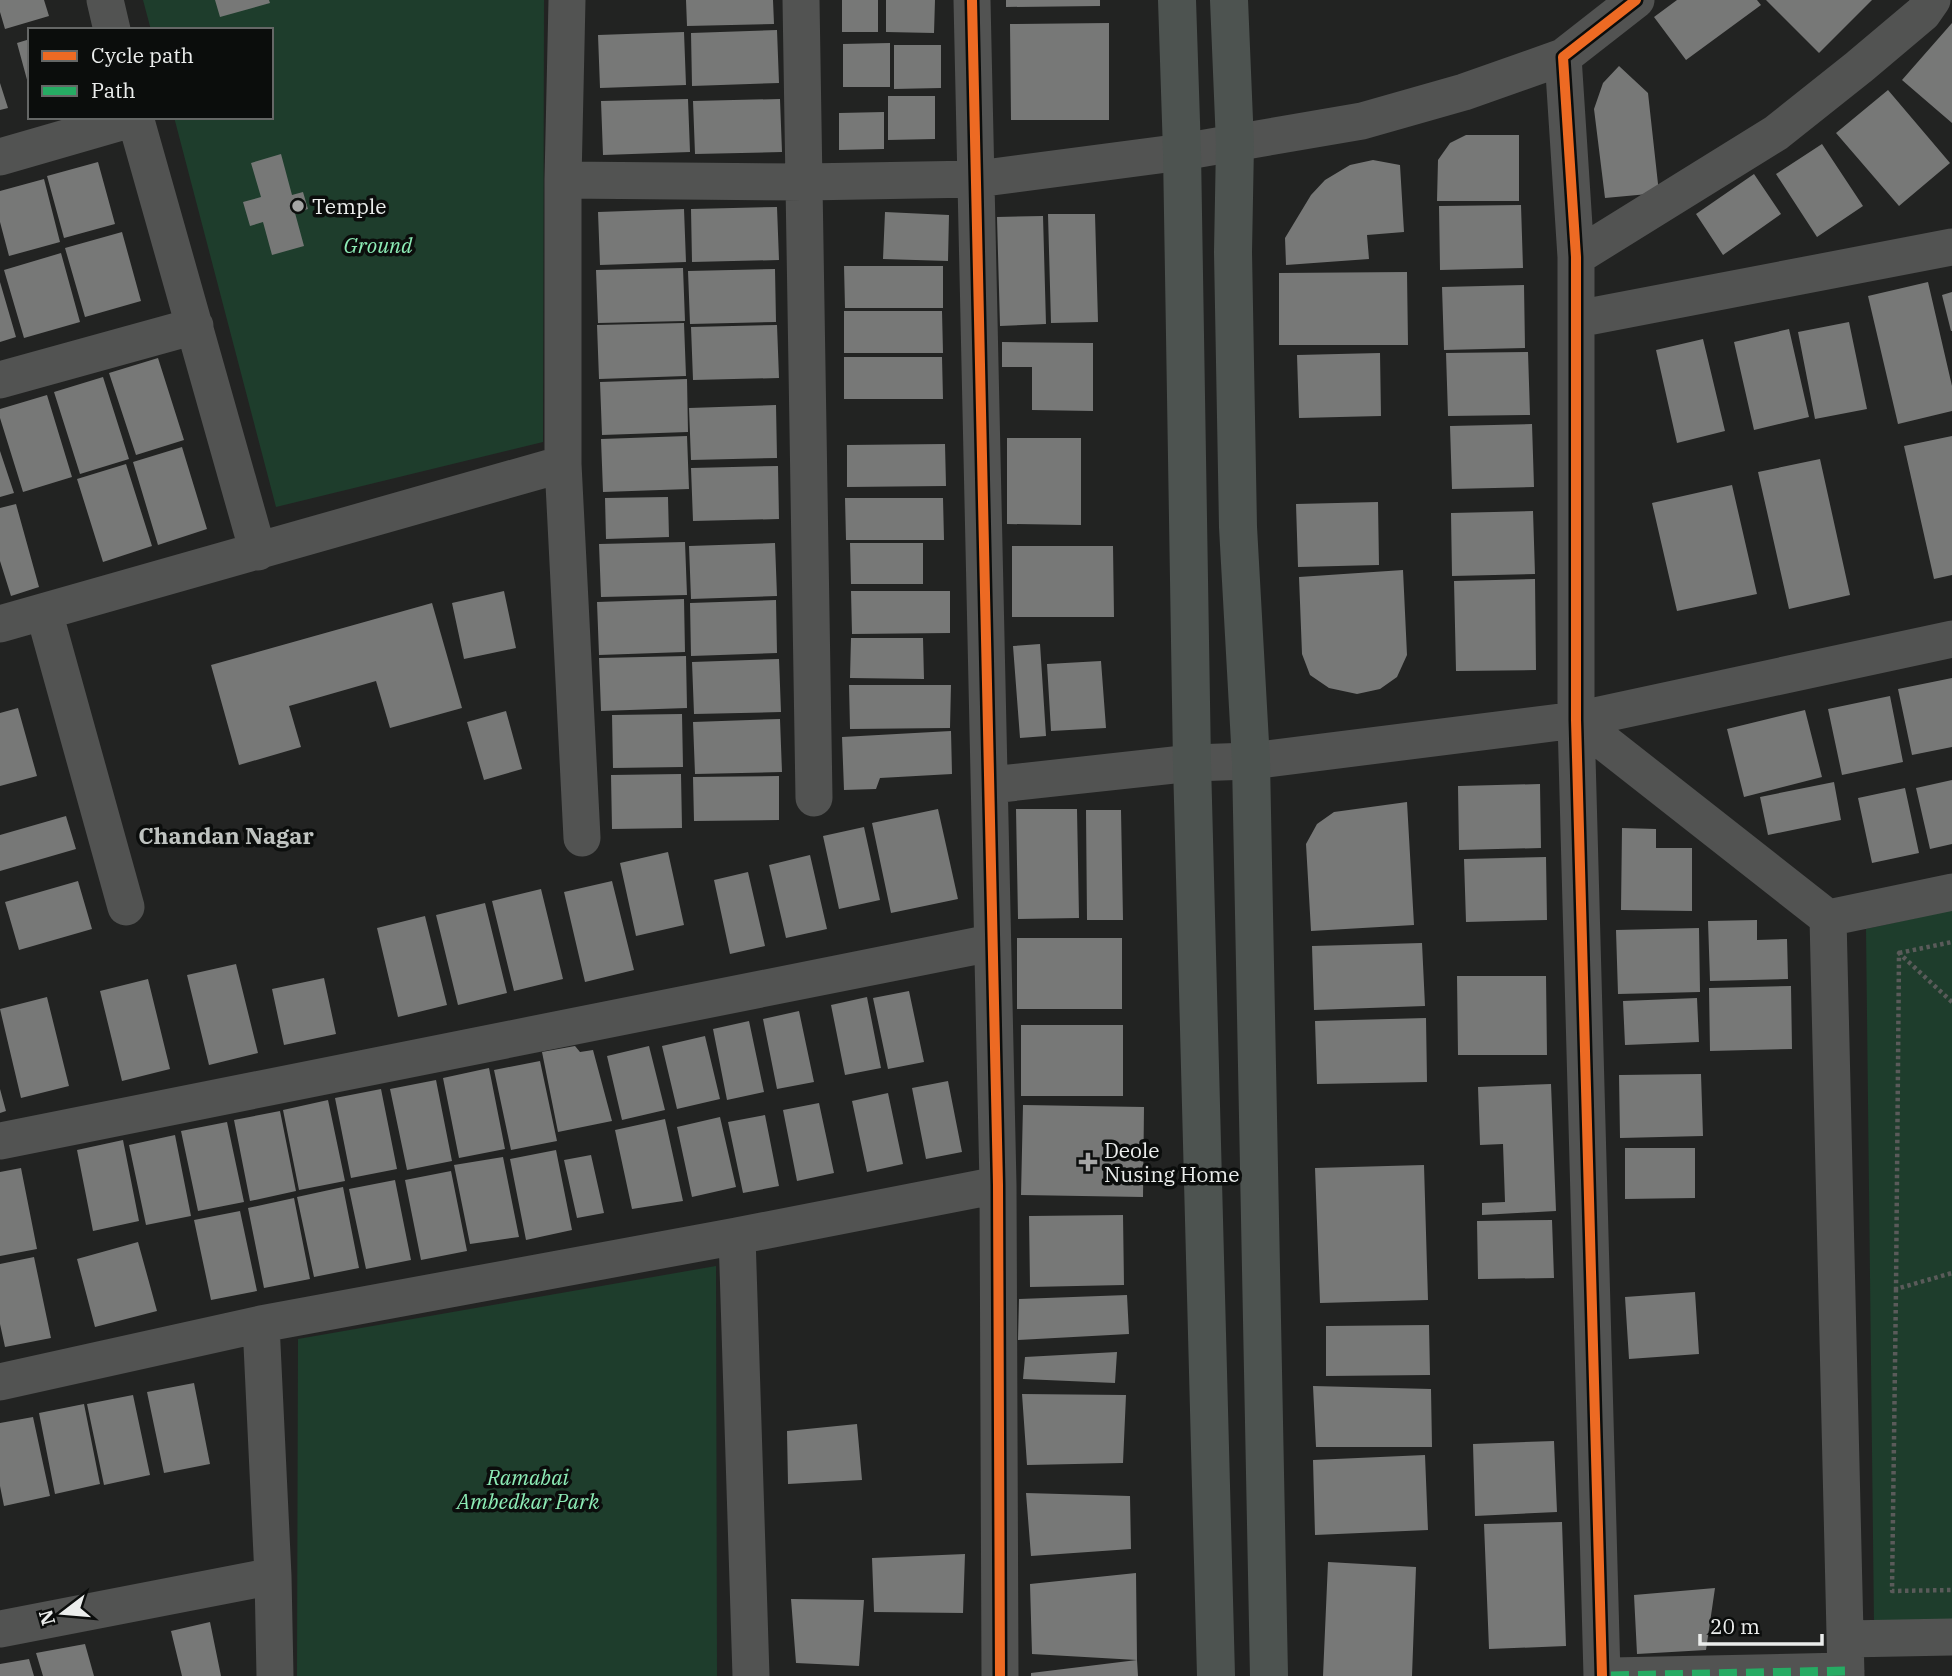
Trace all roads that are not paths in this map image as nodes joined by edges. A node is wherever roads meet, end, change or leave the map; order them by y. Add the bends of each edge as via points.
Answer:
1 (105, 0) edge
2 (567, 0) edge
3 (801, 0) edge
4 (972, 0) edge
5 (1177, 0) edge
6 (1229, 0) edge
7 (1636, 0) edge
8 (1932, 0) edge
9 (112, 28) edge
10 (1563, 57) junction
11 (132, 119) edge
12 (135, 119) edge
13 (1235, 144) junction
14 (1182, 152) junction
15 (0, 157) edge
16 (977, 179) junction
17 (563, 180) junction
18 (805, 182) junction
19 (1952, 247) edge
20 (1576, 257) junction
21 (1577, 319) junction
22 (195, 326) junction
23 (0, 380) edge
24 (563, 464) junction
25 (258, 552) junction
26 (44, 612) junction
27 (0, 624) edge
28 (1952, 639) edge
29 (1576, 720) junction
30 (1251, 761) junction
31 (1192, 763) junction
32 (991, 785) junction
33 (814, 798) dead end
34 (582, 838) dead end
35 (1952, 892) edge
36 (126, 907) dead end
37 (1828, 918) junction
38 (991, 943) junction
39 (0, 1141) edge
40 (998, 1185) junction
41 (737, 1236) junction
42 (261, 1324) junction
43 (0, 1382) edge
44 (273, 1576) junction
45 (0, 1629) edge
46 (1952, 1637) edge
47 (1846, 1662) edge
48 (275, 1676) edge
49 (751, 1676) edge
50 (1000, 1676) edge
51 (1216, 1676) edge
52 (1269, 1676) edge
53 (1602, 1676) edge
54 (1611, 1676) edge

1 - 9 street
2 - 17 street
3 - 18 street
4 - 16 street
5 - 14 main road
6 - 13 main road
7 - 10 street
8 - 20 street via 1923,13 1776,133
10 - 13 street via 1362,121
10 - 20 street
11 - 15 street
12 - 22 street
13 - 14 street
13 - 30 main road via 1238,527
14 - 16 street
14 - 31 main road
16 - 18 street
16 - 32 street
17 - 18 street
17 - 24 street
18 - 33 street
19 - 21 street
20 - 21 street
21 - 29 street
22 - 23 street
22 - 25 street
24 - 25 street
24 - 34 street
25 - 26 street
26 - 27 street
26 - 36 street
28 - 29 street
29 - 30 street
29 - 37 street
29 - 53 street
30 - 31 street
30 - 52 main road
31 - 32 street
31 - 51 main road
32 - 38 street
35 - 37 street
37 - 47 street
38 - 39 street
38 - 40 street
40 - 41 street
40 - 50 street
41 - 42 street
41 - 49 street
42 - 43 street
42 - 44 street
44 - 45 street
44 - 48 street
46 - 47 street
47 - 54 street

